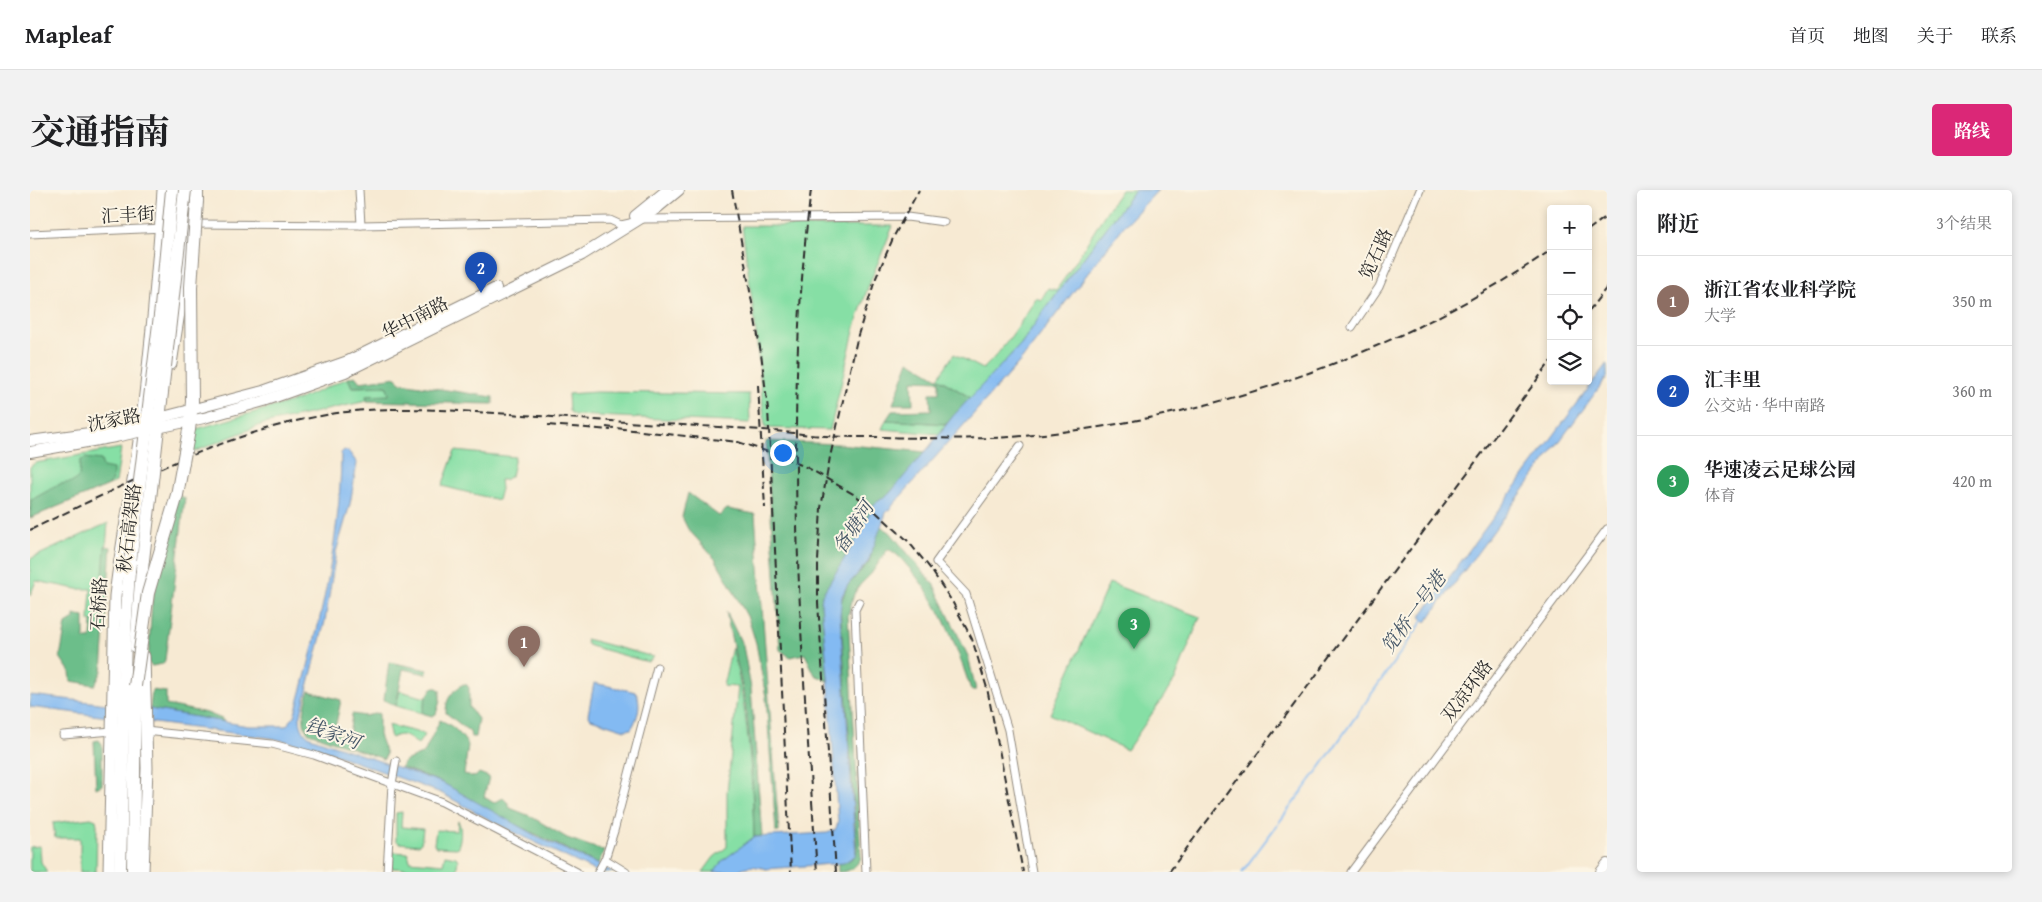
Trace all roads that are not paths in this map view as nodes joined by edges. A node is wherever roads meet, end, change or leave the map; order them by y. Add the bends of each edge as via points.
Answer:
1 (163, 190) edge
2 (172, 190) edge
3 (185, 190) edge
4 (359, 190) edge
5 (667, 190) edge
6 (679, 190) edge
7 (1420, 190) edge
8 (195, 194) edge
9 (640, 219) junction
10 (944, 222) dead end
11 (189, 224) junction
12 (361, 225) junction
13 (621, 225) junction
14 (161, 229) junction
15 (30, 234) edge
16 (1352, 327) dead end
17 (204, 418) joint
18 (113, 434) junction
19 (30, 441) edge
20 (1020, 446) dead end
21 (30, 452) edge
22 (1607, 529) edge
23 (859, 602) dead end
24 (657, 667) dead end
25 (135, 686) junction
26 (113, 728) junction
27 (145, 729) junction
28 (64, 735) dead end
29 (396, 761) dead end
30 (392, 784) junction
31 (605, 859) junction
32 (1607, 864) edge
33 (109, 872) edge
34 (120, 872) edge
35 (132, 872) edge
36 (143, 872) edge
37 (387, 872) edge
38 (577, 872) edge
39 (598, 872) edge
40 (626, 872) edge
41 (866, 872) edge
42 (1032, 872) edge
43 (1352, 872) edge
44 (1601, 872) edge

1 - 14 main road, 石桥路
2 - 34 highway, 秋石高架路, bridge via 128,585
3 - 25 highway, 秋石高架路, bridge via 140,582
4 - 12 street
5 - 13 main road, 华中南路
6 - 9 main road, 华中南路
7 - 16 street, 笕石路 via 1379,287
8 - 11 main road
8 - 25 highway, bridge via 189,430 177,495 148,593
9 - 10 street, 汇丰街 via 907,217
9 - 13 street, 汇丰街
9 - 17 main road, 华中南路 via 582,255 345,372
11 - 12 street, 汇丰街
11 - 14 street, 汇丰街
11 - 27 main road via 184,288 148,558 143,681
12 - 13 street, 汇丰街 via 610,220
13 - 18 main road, 华中南路, bridge via 586,246 348,361 263,391
14 - 15 street, 汇丰街
14 - 26 main road, 石桥路 via 135,468 116,586
17 - 18 main road, 沈家路, bridge
18 - 19 main road, 沈家路
18 - 21 main road, 沈家路
20 - 42 street via 936,562 966,594 1008,730
22 - 43 street, 双凉环路
23 - 41 street via 855,610
24 - 31 street
25 - 35 highway, 秋石高架路
26 - 28 street
26 - 33 main road, 石桥路
27 - 30 street via 291,748
27 - 36 main road via 147,768
29 - 30 street
30 - 37 street
30 - 38 street via 442,802
31 - 39 street
31 - 40 street
32 - 44 main road

